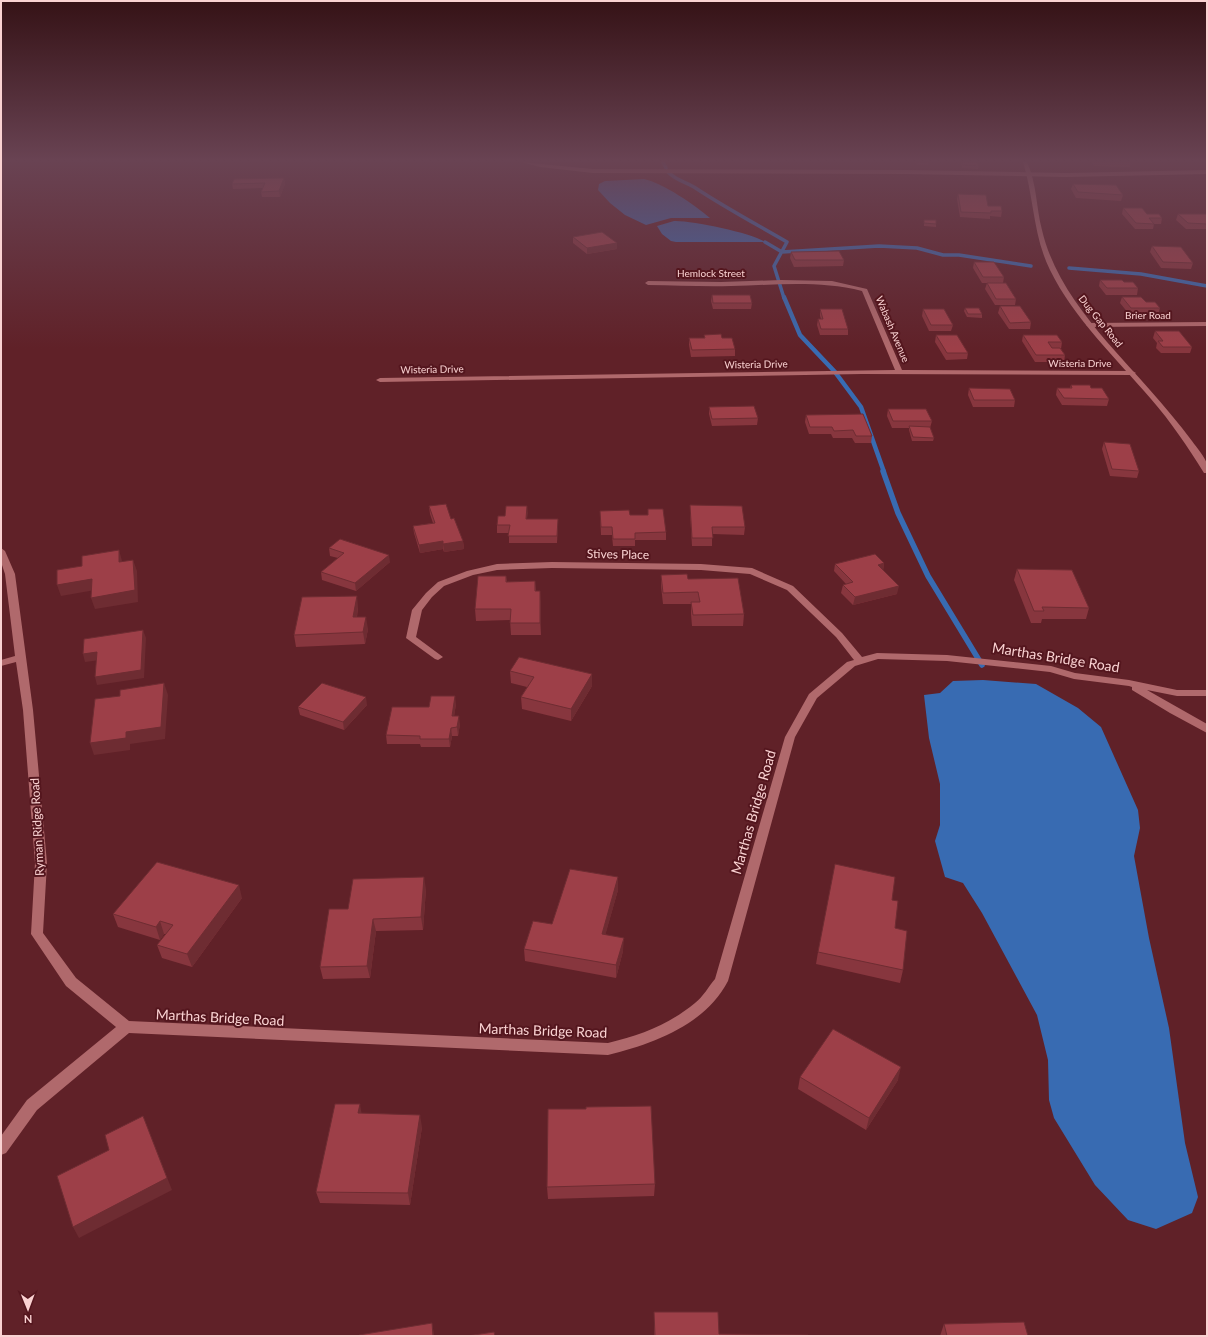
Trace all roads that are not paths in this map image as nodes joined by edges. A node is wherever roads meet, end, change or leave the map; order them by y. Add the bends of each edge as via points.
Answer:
1 (1038, 224) edge
2 (648, 283) dead end
3 (774, 283) joint
4 (1207, 324) edge
5 (1089, 325) junction
6 (900, 373) junction
7 (1132, 374) junction
8 (380, 380) dead end
9 (1206, 468) edge
10 (1, 550) edge
11 (20, 658) junction
12 (438, 658) dead end
13 (860, 661) junction
14 (1, 663) edge
15 (1129, 683) junction
16 (1207, 693) edge
17 (1207, 729) edge
18 (126, 1027) junction
19 (1, 1148) edge

1 - 5 street, Dug Gap Road via 1050,265
2 - 3 street, Hemlock Street
3 - 6 street, Wabash Avenue via 819,281 848,284 865,290
4 - 5 street, Brier Road
5 - 7 street, Dug Gap Road
6 - 7 street, Wisteria Drive
6 - 8 street, Wisteria Drive
7 - 9 street, Dug Gap Road via 1173,422
10 - 11 street, Ryman Ridge Road via 10,574
11 - 14 street
11 - 18 street, Ryman Ridge Road via 28,710 41,862 37,934 71,982
12 - 13 street, Stives Place via 411,638 417,610 441,584 470,573 497,567 552,565 701,567 752,571 790,588 839,635
13 - 15 street, Marthas Bridge Road via 877,656 947,658 1051,669 1074,676
13 - 18 street, Marthas Bridge Road via 851,664 813,696 790,737 721,981 701,1006 669,1028 608,1049
15 - 16 street, Marthas Bridge Road via 1177,693
15 - 17 street, Marthas Bridge Road
18 - 19 street via 32,1105

